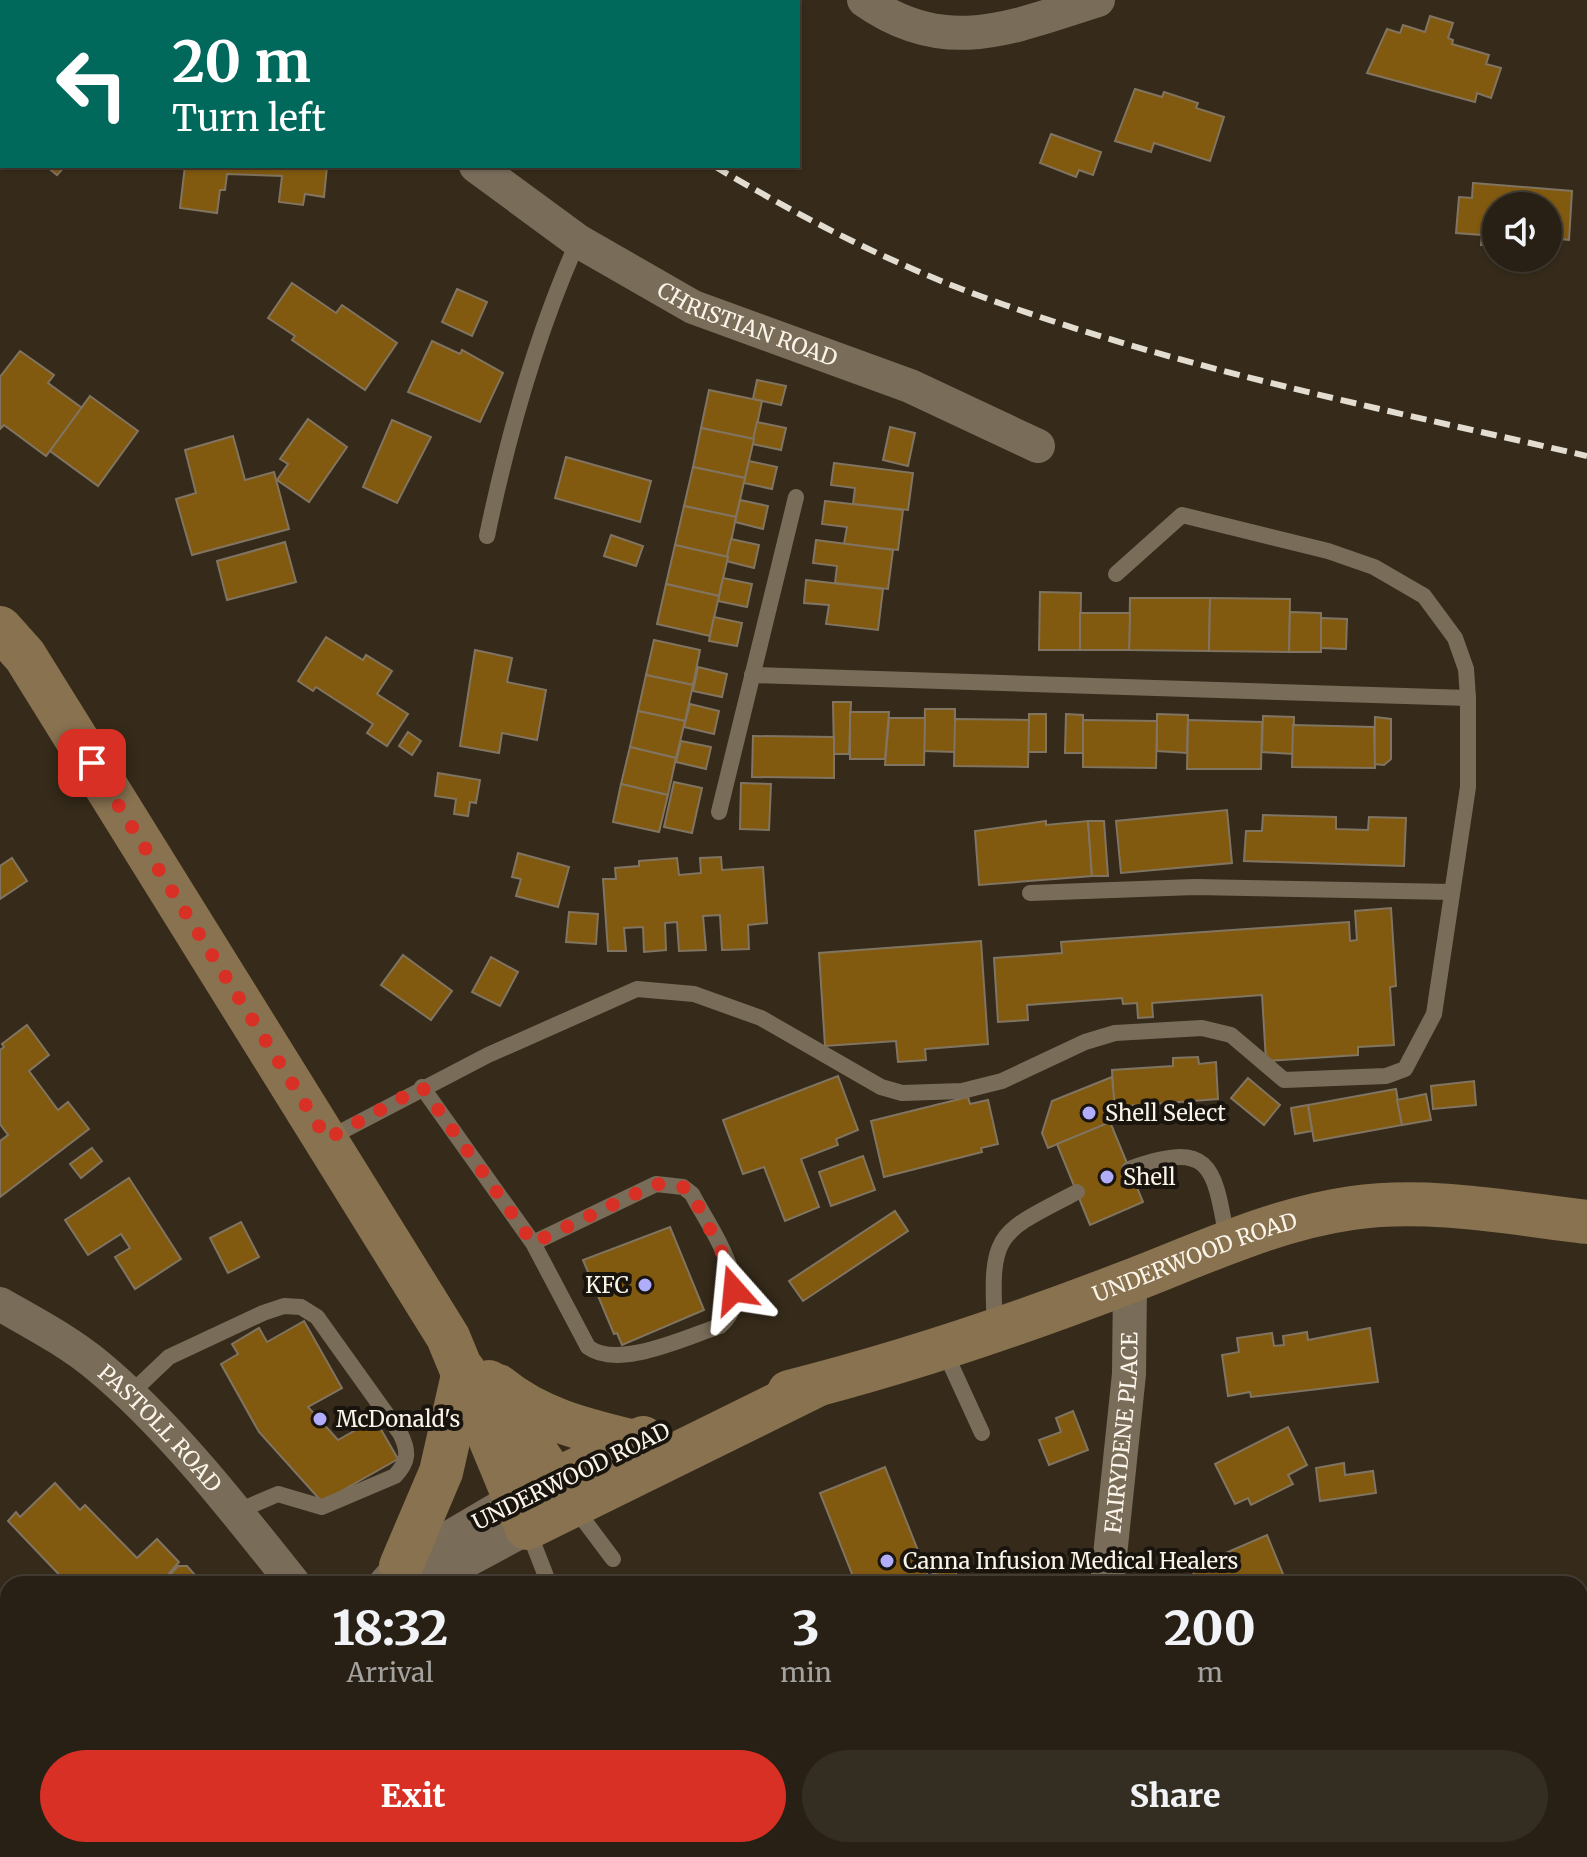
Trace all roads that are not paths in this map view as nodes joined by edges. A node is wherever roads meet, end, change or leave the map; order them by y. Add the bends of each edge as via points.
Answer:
1 (864, 0) edge
2 (1098, 0) edge
3 (479, 168) edge
4 (578, 241) junction
5 (1038, 446) dead end
6 (796, 497) dead end
7 (487, 536) dead end
8 (1116, 574) dead end
9 (0, 628) edge
10 (752, 675) junction
11 (1468, 698) junction
12 (719, 812) dead end
13 (1452, 892) junction
14 (1030, 893) dead end
15 (422, 1087) junction
16 (327, 1139) junction
17 (1129, 1169) dead end
18 (1077, 1192) dead end
19 (1587, 1222) edge
20 (533, 1243) junction
21 (1228, 1243) junction
22 (1130, 1282) junction
23 (0, 1304) edge
24 (996, 1330) junction
25 (943, 1349) junction
26 (465, 1361) junction
27 (817, 1385) junction
28 (129, 1395) junction
29 (982, 1433) dead end
30 (634, 1442) junction
31 (563, 1492) junction
32 (236, 1512) junction
33 (521, 1514) junction
34 (613, 1559) dead end
35 (288, 1576) edge
36 (404, 1576) edge
37 (407, 1576) edge
38 (546, 1576) edge
39 (1108, 1576) edge

1 - 2 street via 924,31 991,33
3 - 4 street, CHRISTIAN ROAD
4 - 5 street, CHRISTIAN ROAD via 693,307 910,386
4 - 7 lane via 512,424
6 - 10 lane
8 - 11 lane via 1182,515 1374,567 1424,596 1455,638 1466,669
9 - 16 main road via 25,656
10 - 11 lane
10 - 12 lane
11 - 13 lane via 1468,787
13 - 14 lane via 1195,887
13 - 15 lane via 1434,1014 1405,1069 1386,1076 1284,1080 1231,1035 1202,1028 1115,1033 1002,1081 962,1091 902,1093 881,1087 761,1018 694,994 637,989
15 - 16 lane
15 - 20 lane
16 - 26 main road
17 - 21 lane via 1165,1156 1184,1157 1208,1168 1216,1181
18 - 24 lane via 1015,1224 1006,1234 993,1271
19 - 21 main road, UNDERWOOD ROAD via 1443,1205 1353,1207
20 - 20 lane via 656,1184 683,1187 692,1194 731,1270 735,1304 720,1326 611,1357 588,1347
21 - 22 main road, UNDERWOOD ROAD
22 - 24 main road, UNDERWOOD ROAD
22 - 39 street, FAIRYDENE PLACE via 1129,1374
23 - 28 street, PASTOLL ROAD via 71,1346
24 - 25 main road, UNDERWOOD ROAD
25 - 27 main road, UNDERWOOD ROAD
25 - 29 lane
26 - 30 main road via 510,1396 565,1425
26 - 31 main road
26 - 33 main road
26 - 36 main road via 441,1472
27 - 30 main road, UNDERWOOD ROAD via 705,1413
27 - 31 main road, UNDERWOOD ROAD
28 - 32 street, PASTOLL ROAD
28 - 32 lane via 169,1357 263,1313 293,1307 317,1317 400,1433 408,1454 403,1467 395,1476 322,1507 278,1494
30 - 31 main road, UNDERWOOD ROAD
31 - 33 main road, UNDERWOOD ROAD
31 - 34 lane
32 - 35 street, PASTOLL ROAD
33 - 37 street, UNDERWOOD ROAD
33 - 38 lane

